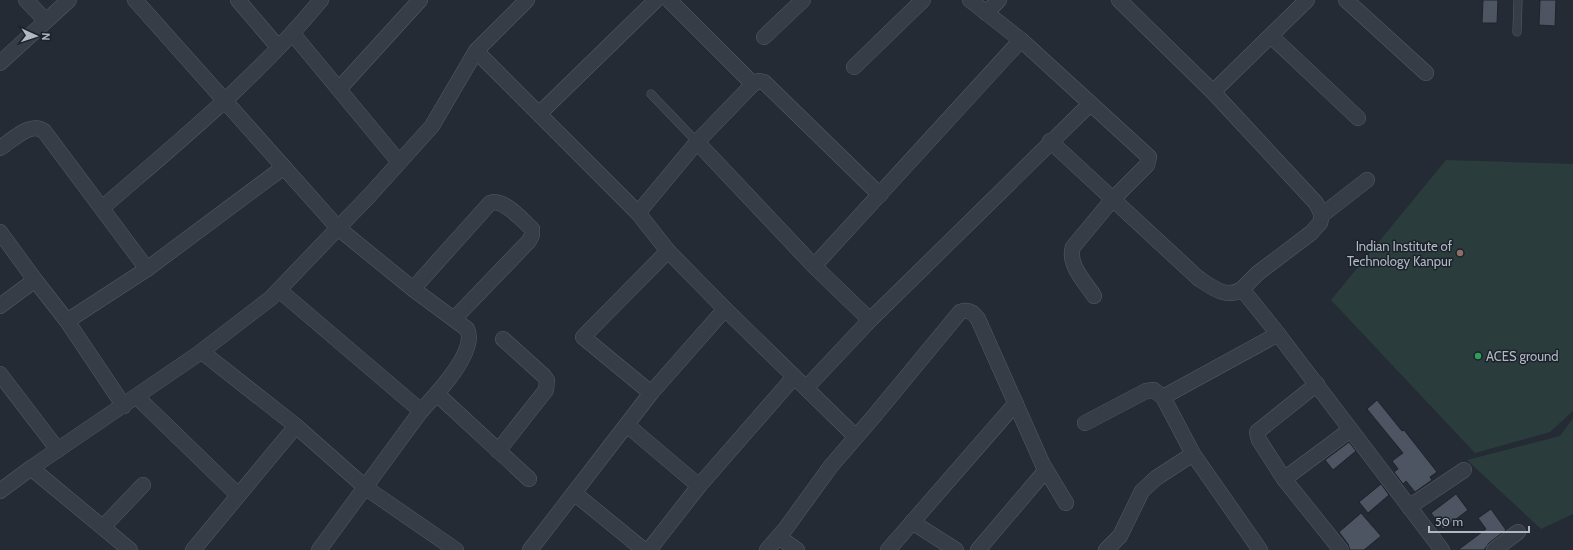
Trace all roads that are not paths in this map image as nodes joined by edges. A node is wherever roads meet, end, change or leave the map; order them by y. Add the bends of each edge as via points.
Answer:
1 (26, 0) edge
2 (69, 0) edge
3 (135, 0) edge
4 (238, 0) edge
5 (321, 0) edge
6 (420, 0) edge
7 (526, 0) edge
8 (656, 0) edge
9 (669, 0) edge
10 (803, 0) edge
11 (923, 0) edge
12 (970, 0) edge
13 (999, 0) edge
14 (1120, 0) edge
15 (1307, 0) edge
16 (1346, 0) edge
17 (1518, 0) edge
18 (986, 13) junction
19 (46, 21) junction
20 (1517, 32) dead end
21 (293, 34) junction
22 (1272, 36) junction
23 (764, 37) dead end
24 (1021, 40) junction
25 (278, 47) junction
26 (476, 51) junction
27 (0, 63) edge
28 (854, 68) dead end
29 (1426, 73) dead end
30 (753, 84) junction
31 (339, 89) junction
32 (1213, 92) junction
33 (651, 94) dead end
34 (226, 101) junction
35 (1090, 104) junction
36 (540, 113) junction
37 (1358, 118) dead end
38 (1050, 141) junction
39 (697, 142) junction
40 (0, 148) edge
41 (399, 162) junction
42 (284, 167) junction
43 (1367, 180) dead end
44 (880, 195) junction
45 (1112, 200) junction
46 (102, 208) junction
47 (638, 213) junction
48 (1322, 215) junction
49 (338, 228) junction
50 (0, 232) edge
51 (668, 251) junction
52 (814, 266) junction
53 (147, 269) junction
54 (34, 280) junction
55 (413, 289) junction
56 (1242, 289) junction
57 (279, 290) junction
58 (1094, 296) dead end
59 (0, 306) edge
60 (725, 309) junction
61 (454, 319) junction
62 (870, 320) junction
63 (67, 321) junction
64 (1278, 334) junction
65 (503, 339) dead end
66 (202, 352) junction
67 (0, 374) edge
68 (794, 377) junction
69 (1317, 384) junction
70 (806, 388) junction
71 (651, 393) junction
72 (437, 394) junction
73 (137, 397) junction
74 (1162, 397) junction
75 (1016, 403) junction
76 (124, 406) junction
77 (421, 411) junction
78 (1085, 423) dead end
79 (296, 426) junction
80 (627, 426) junction
81 (1350, 430) junction
82 (856, 436) junction
83 (58, 450) junction
84 (498, 451) junction
85 (1193, 454) junction
86 (31, 468) junction
87 (1046, 470) junction
88 (1464, 470) dead end
89 (529, 479) dead end
90 (1284, 479) junction
91 (144, 485) dead end
92 (699, 486) junction
93 (366, 488) junction
94 (0, 491) edge
95 (574, 493) junction
96 (238, 495) junction
97 (1066, 503) dead end
98 (1409, 507) junction
99 (912, 522) junction
100 (103, 527) junction
101 (1518, 532) dead end
102 (778, 537) junction
103 (446, 548) edge
104 (130, 550) edge
105 (193, 550) edge
106 (319, 550) edge
107 (530, 550) edge
108 (644, 550) edge
109 (649, 550) edge
110 (767, 550) edge
111 (797, 550) edge
112 (888, 550) edge
113 (956, 550) edge
114 (978, 550) edge
115 (1106, 550) edge
116 (1260, 550) edge
117 (1341, 550) edge
118 (1442, 550) edge
119 (1494, 550) edge

1 - 19 street
2 - 19 street
3 - 34 street
4 - 25 street
5 - 21 street
6 - 31 street
7 - 26 street
8 - 36 street
9 - 30 street
10 - 23 street
11 - 28 street
12 - 18 street
13 - 18 street
14 - 32 street
15 - 22 street
16 - 29 street
17 - 20 lane
18 - 24 street
19 - 27 street
21 - 25 street
21 - 31 street
22 - 32 street
22 - 37 street
24 - 35 street
24 - 44 street
25 - 34 street
26 - 36 street
26 - 41 street via 432,126
30 - 39 street
30 - 44 street via 759,81 770,86
31 - 41 street
32 - 48 street via 1316,203
33 - 39 lane
34 - 42 street
34 - 46 street
35 - 38 street
35 - 45 street via 1149,157 1147,165
36 - 47 street
38 - 45 street
38 - 62 street
39 - 47 street
39 - 52 street
40 - 46 street via 31,127 39,127
41 - 49 street
42 - 49 street
42 - 53 street
43 - 48 street
44 - 52 street
45 - 56 street via 1198,278 1227,293 1236,294
45 - 58 street via 1073,247 1071,254 1074,266
46 - 53 street
47 - 51 street
48 - 56 street via 1320,223 1311,233 1258,273
49 - 55 street
49 - 57 street
50 - 54 street
51 - 60 street
51 - 71 street via 583,337
52 - 62 street
53 - 63 street
54 - 59 street
54 - 63 street
55 - 61 street
55 - 61 street via 490,203 495,201 503,204 532,229 532,235
56 - 64 street
57 - 66 street
57 - 77 street
60 - 68 street
60 - 71 street
61 - 72 street via 467,329 470,335 469,344 464,356
62 - 70 street
63 - 76 street
64 - 69 street
64 - 74 street
65 - 84 street via 544,376 548,385
66 - 73 street
66 - 79 street
67 - 83 street
68 - 70 street
68 - 92 street
69 - 81 street
69 - 90 street via 1257,432 1259,440
70 - 82 street
71 - 80 street
72 - 77 street
72 - 84 street
73 - 76 street
73 - 96 street
74 - 78 street via 1154,390 1146,391
74 - 85 street
75 - 82 street via 978,319 972,312 963,310
75 - 87 street
75 - 99 street
76 - 83 street
77 - 93 street
79 - 93 street
79 - 96 street
80 - 92 street
80 - 95 street
81 - 90 street
81 - 98 street
82 - 102 street via 830,466
83 - 86 street
84 - 89 street
85 - 115 street via 1142,490 1120,536
85 - 116 street
86 - 94 street
86 - 100 street
87 - 97 street
87 - 114 street
88 - 98 street
90 - 117 street
91 - 100 street
92 - 109 street
93 - 103 street
93 - 106 street
95 - 107 street
95 - 108 street
96 - 105 street
98 - 118 street
99 - 112 street
99 - 113 street
100 - 104 street
101 - 119 street
102 - 110 street
102 - 111 street

